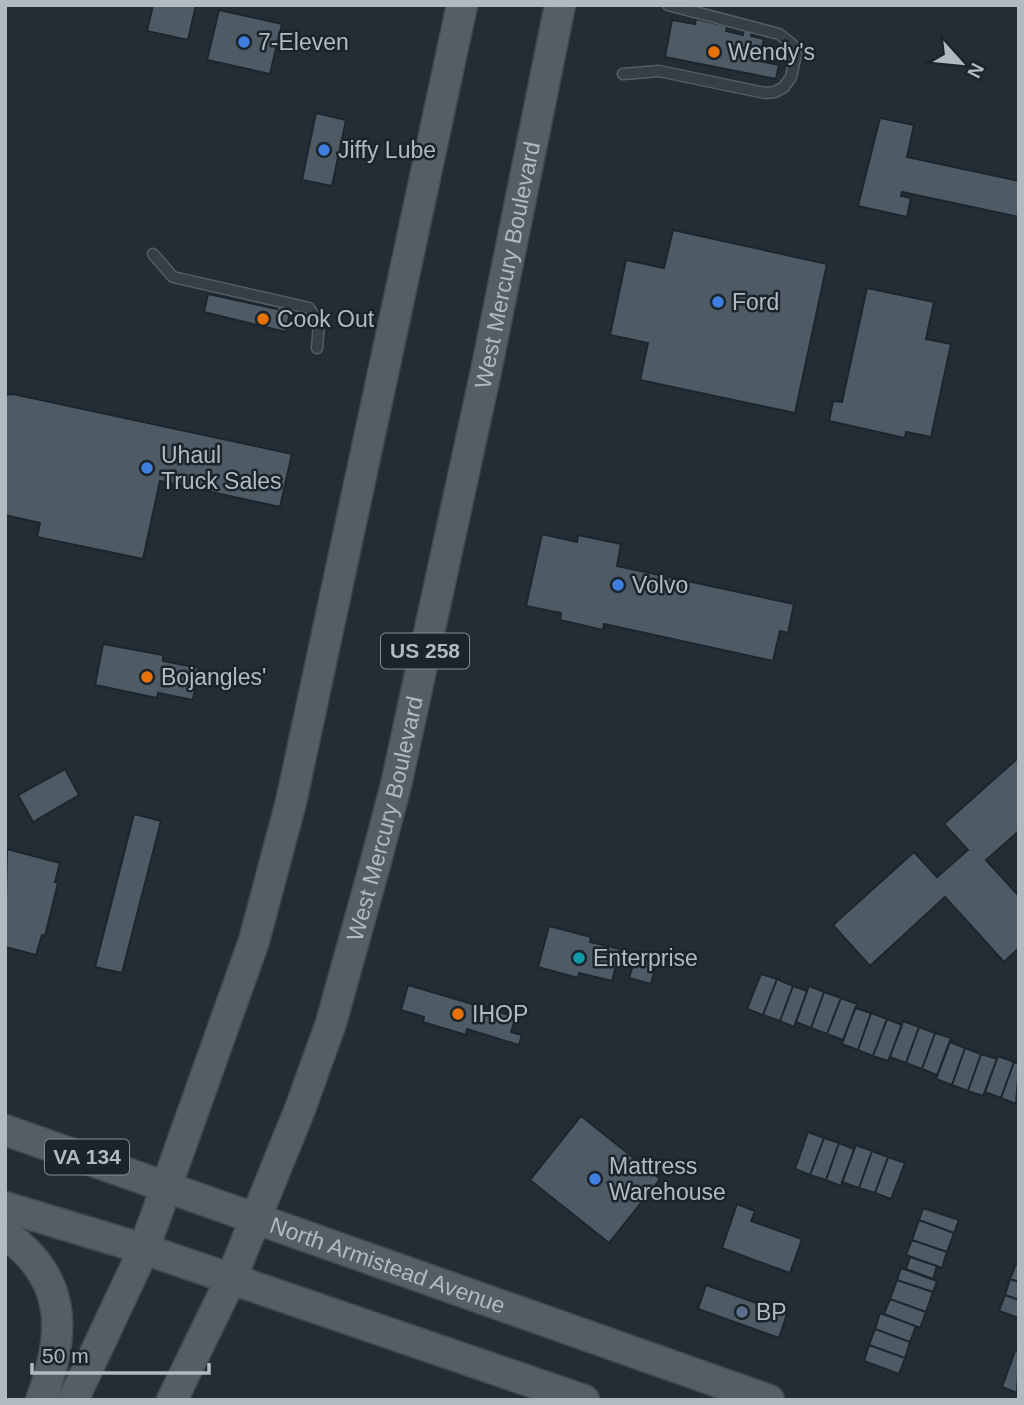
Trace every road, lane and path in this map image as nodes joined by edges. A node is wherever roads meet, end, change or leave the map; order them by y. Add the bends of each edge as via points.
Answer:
1 (462, 5) edge
2 (560, 5) edge
3 (667, 5) edge
4 (623, 74) dead end
5 (153, 254) dead end
6 (317, 348) dead end
7 (5, 1130) edge
8 (168, 1186) junction
9 (5, 1207) edge
10 (255, 1220) junction
11 (5, 1234) edge
12 (144, 1249) junction
13 (231, 1279) junction
14 (41, 1400) edge
15 (73, 1400) edge
16 (172, 1400) edge
17 (584, 1400) edge
18 (769, 1400) edge

1 - 8 main road via 291,802 254,941
2 - 10 main road, West Mercury Boulevard / US 258 via 396,785 331,1023
3 - 4 lane via 787,38 796,54 791,77 784,88 765,93 660,71
5 - 6 lane via 173,277 309,308 320,323
7 - 8 main road, North Armistead Avenue / VA 134
8 - 10 main road, North Armistead Avenue
8 - 12 main road
9 - 12 main road
10 - 13 main road, West Mercury Boulevard / US 258
10 - 18 main road, North Armistead Avenue
11 - 14 main road via 38,1265 54,1293 58,1312 55,1358
12 - 13 main road
12 - 15 main road
13 - 16 main road, West Mercury Boulevard / US 258
13 - 17 main road

